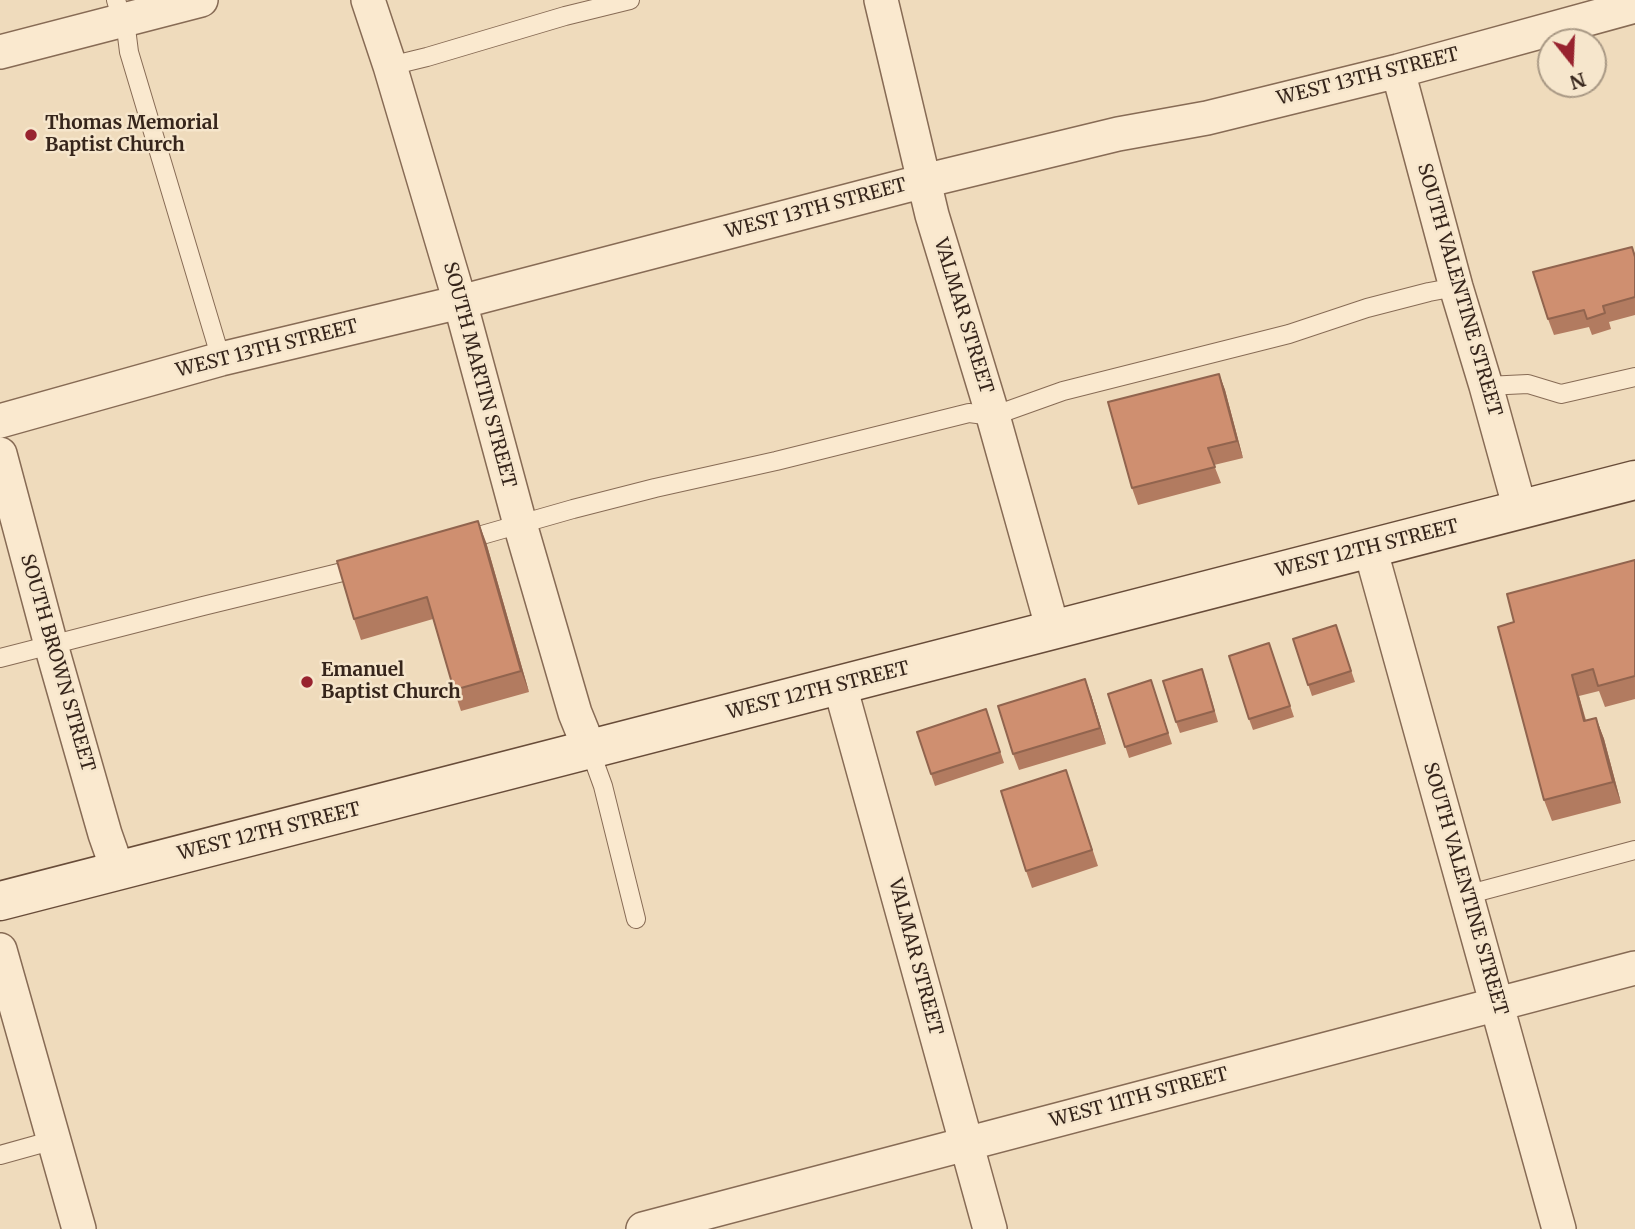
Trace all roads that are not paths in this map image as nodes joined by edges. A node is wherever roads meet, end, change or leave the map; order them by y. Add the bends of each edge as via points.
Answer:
1 (201, 0) edge
2 (368, 0) edge
3 (630, 0) edge
4 (881, 0) edge
5 (1635, 6) edge
6 (119, 10) edge
7 (0, 52) edge
8 (390, 66) junction
9 (1398, 71) junction
10 (924, 181) junction
11 (1456, 287) junction
12 (460, 302) junction
13 (221, 359) junction
14 (1635, 377) edge
15 (1486, 386) junction
16 (993, 415) junction
17 (0, 421) edge
18 (0, 454) edge
19 (1635, 480) edge
20 (1520, 509) junction
21 (520, 524) junction
22 (440, 547) edge
23 (1370, 548) junction
24 (376, 564) edge
25 (1053, 630) junction
26 (51, 645) junction
27 (0, 658) edge
28 (840, 686) junction
29 (590, 750) junction
30 (1635, 850) edge
31 (118, 871) junction
32 (1466, 895) junction
33 (0, 901) edge
34 (636, 919) dead end
35 (0, 950) edge
36 (1635, 968) edge
37 (1498, 1004) junction
38 (54, 1140) junction
39 (966, 1144) junction
40 (0, 1155) edge
41 (79, 1229) edge
42 (643, 1229) edge
43 (990, 1229) edge
44 (1559, 1229) edge

1 - 6 street
2 - 8 street, SOUTH MARTIN STREET
3 - 8 lane
4 - 10 street, VALMAR STREET
5 - 9 street, WEST 13TH STREET
6 - 7 street
6 - 13 lane
8 - 12 street, SOUTH MARTIN STREET
9 - 10 street, WEST 13TH STREET
9 - 11 street, SOUTH VALENTINE STREET
10 - 12 street, WEST 13TH STREET
10 - 16 street, VALMAR STREET
11 - 15 street, SOUTH VALENTINE STREET
11 - 16 lane via 1063,391
12 - 13 street, WEST 13TH STREET
12 - 21 street, SOUTH MARTIN STREET
13 - 17 street, WEST 13TH STREET
14 - 15 lane via 1561,394 1528,384
15 - 20 street, SOUTH VALENTINE STREET
16 - 21 lane via 969,414
16 - 25 street, VALMAR STREET
18 - 26 street, SOUTH BROWN STREET
19 - 20 main road, WEST 12TH STREET
20 - 23 main road, WEST 12TH STREET
21 - 22 lane
21 - 29 street, SOUTH MARTIN STREET
23 - 25 main road, WEST 12TH STREET
23 - 32 street, SOUTH VALENTINE STREET
24 - 26 lane
25 - 28 main road, WEST 12TH STREET
26 - 27 lane
26 - 31 street, SOUTH BROWN STREET
28 - 29 main road, WEST 12TH STREET
28 - 39 street, VALMAR STREET
29 - 31 main road, WEST 12TH STREET
29 - 34 lane
30 - 32 lane
31 - 33 main road, WEST 12TH STREET
32 - 37 street, SOUTH VALENTINE STREET
35 - 38 street
36 - 37 street, WEST 11TH STREET
37 - 39 street, WEST 11TH STREET
37 - 44 street, SOUTH VALENTINE STREET
38 - 40 lane
38 - 41 street
39 - 42 street, WEST 11TH STREET
39 - 43 street, VALMAR STREET

